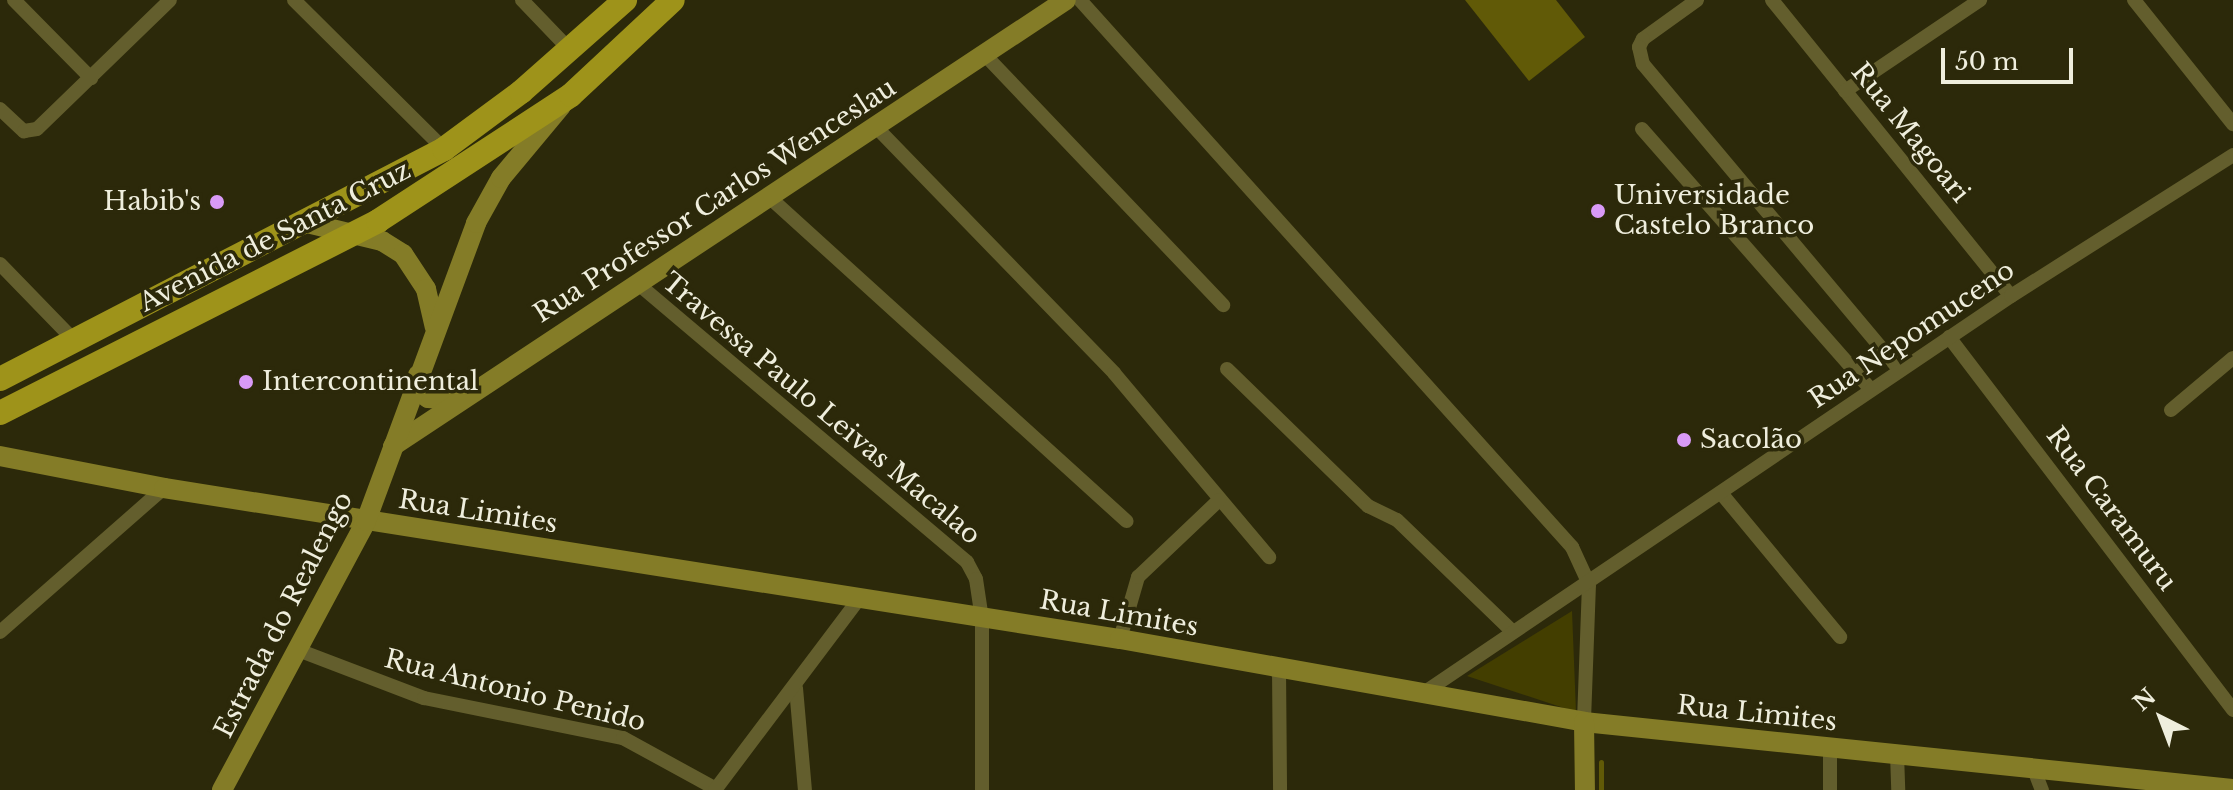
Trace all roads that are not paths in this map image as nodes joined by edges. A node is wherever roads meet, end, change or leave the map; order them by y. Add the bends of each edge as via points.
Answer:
1 (14, 0) edge
2 (170, 0) edge
3 (294, 0) edge
4 (522, 0) edge
5 (625, 0) edge
6 (673, 0) edge
7 (1066, 0) edge
8 (1080, 0) edge
9 (1697, 0) edge
10 (1772, 0) edge
11 (1980, 0) edge
12 (2134, 0) edge
13 (567, 47) junction
14 (984, 54) junction
15 (91, 78) junction
16 (1845, 91) junction
17 (571, 95) junction
18 (0, 109) edge
19 (2233, 124) edge
20 (875, 126) junction
21 (1642, 129) dead end
22 (444, 149) junction
23 (2233, 155) edge
24 (768, 196) junction
25 (307, 223) junction
26 (355, 233) junction
27 (0, 264) edge
28 (637, 283) junction
29 (2011, 296) junction
30 (1223, 305) dead end
31 (435, 327) junction
32 (1949, 337) junction
33 (73, 339) junction
34 (2233, 358) edge
35 (1227, 369) dead end
36 (1900, 370) junction
37 (418, 375) junction
38 (0, 379) edge
39 (1866, 394) junction
40 (460, 400) junction
41 (2171, 410) dead end
42 (0, 413) edge
43 (393, 446) junction
44 (0, 456) edge
45 (164, 488) junction
46 (1721, 493) junction
47 (1219, 500) junction
48 (366, 521) junction
49 (1127, 521) dead end
50 (1269, 557) dead end
51 (1589, 584) junction
52 (859, 599) junction
53 (982, 619) junction
54 (1512, 631) junction
55 (0, 632) edge
56 (1840, 637) dead end
57 (1120, 639) junction
58 (298, 650) junction
59 (1279, 669) junction
60 (796, 688) junction
61 (1422, 694) junction
62 (2233, 710) edge
63 (1584, 722) junction
64 (1830, 748) junction
65 (1897, 754) junction
66 (2033, 767) junction
67 (2180, 786) edge
68 (225, 789) edge
69 (2233, 789) edge
70 (715, 790) edge
71 (805, 790) edge
72 (982, 790) edge
73 (1280, 790) edge
74 (1585, 790) edge
75 (1830, 790) edge
76 (1898, 790) edge
77 (2042, 790) edge

1 - 15 street
2 - 15 street
3 - 22 street
4 - 13 street
5 - 13 main road, Avenida de Santa Cruz
6 - 17 main road, Avenida de Santa Cruz
7 - 14 street, Rua Professor Carlos Wenceslau
8 - 51 street via 1561,533
9 - 36 street via 1643,39 1639,54
10 - 16 street, Rua Magoari
11 - 16 street
12 - 19 street
13 - 22 main road, Avenida de Santa Cruz via 500,109
14 - 20 street, Rua Professor Carlos Wenceslau
14 - 30 street
15 - 18 street via 30,132
16 - 29 street, Rua Magoari
17 - 26 main road, Avenida de Santa Cruz
17 - 31 street, Estrada do Realengo via 489,197
20 - 24 street, Rua Professor Carlos Wenceslau
20 - 47 street via 1114,373
21 - 39 street
22 - 25 main road, Avenida de Santa Cruz
23 - 29 street, Rua Nepomuceno
24 - 28 street, Rua Professor Carlos Wenceslau
24 - 49 street
25 - 26 street
25 - 33 main road, Avenida de Santa Cruz
26 - 31 street via 382,241 419,272
26 - 42 main road, Avenida de Santa Cruz
27 - 33 street
28 - 40 street, Rua Professor Carlos Wenceslau
28 - 53 street, Travessa Paulo Leivas Macalao via 967,562 976,579
29 - 32 street, Rua Nepomuceno
31 - 37 street, Estrada do Realengo
32 - 36 street, Rua Nepomuceno
32 - 62 street, Rua Caramuru
33 - 38 main road, Avenida de Santa Cruz
34 - 41 street
35 - 54 street via 1368,506 1397,520
36 - 39 street, Rua Nepomuceno
37 - 40 street via 428,398
37 - 43 street, Estrada do Realengo
39 - 46 street, Rua Nepomuceno
40 - 43 street, Rua Professor Carlos Wenceslau
43 - 48 street, Estrada do Realengo
44 - 45 street, Rua Limites
45 - 48 street, Rua Limites
45 - 55 street
46 - 51 street, Rua Nepomuceno
46 - 56 street
47 - 50 street
47 - 57 street via 1138,577
48 - 52 street, Rua Limites
48 - 58 street, Estrada do Realengo
51 - 54 street, Rua Nepomuceno
51 - 63 street
52 - 53 street, Rua Limites
52 - 60 street
53 - 57 street, Rua Limites
53 - 72 street, Travessa Paulo Leivas Macalao
54 - 61 street, Rua Nepomuceno
57 - 59 street, Rua Limites
58 - 68 street, Estrada do Realengo
58 - 70 street, Rua Antonio Penido via 424,698 623,738
59 - 61 street, Rua Limites
59 - 73 street
60 - 70 street
60 - 71 street
61 - 63 street, Rua Limites
63 - 64 street, Rua Limites
63 - 74 street
64 - 65 street, Rua Limites
64 - 75 street
65 - 66 street, Rua Limites
65 - 76 street
66 - 67 street, Rua Limites
66 - 77 street
67 - 69 street, Rua Limites

